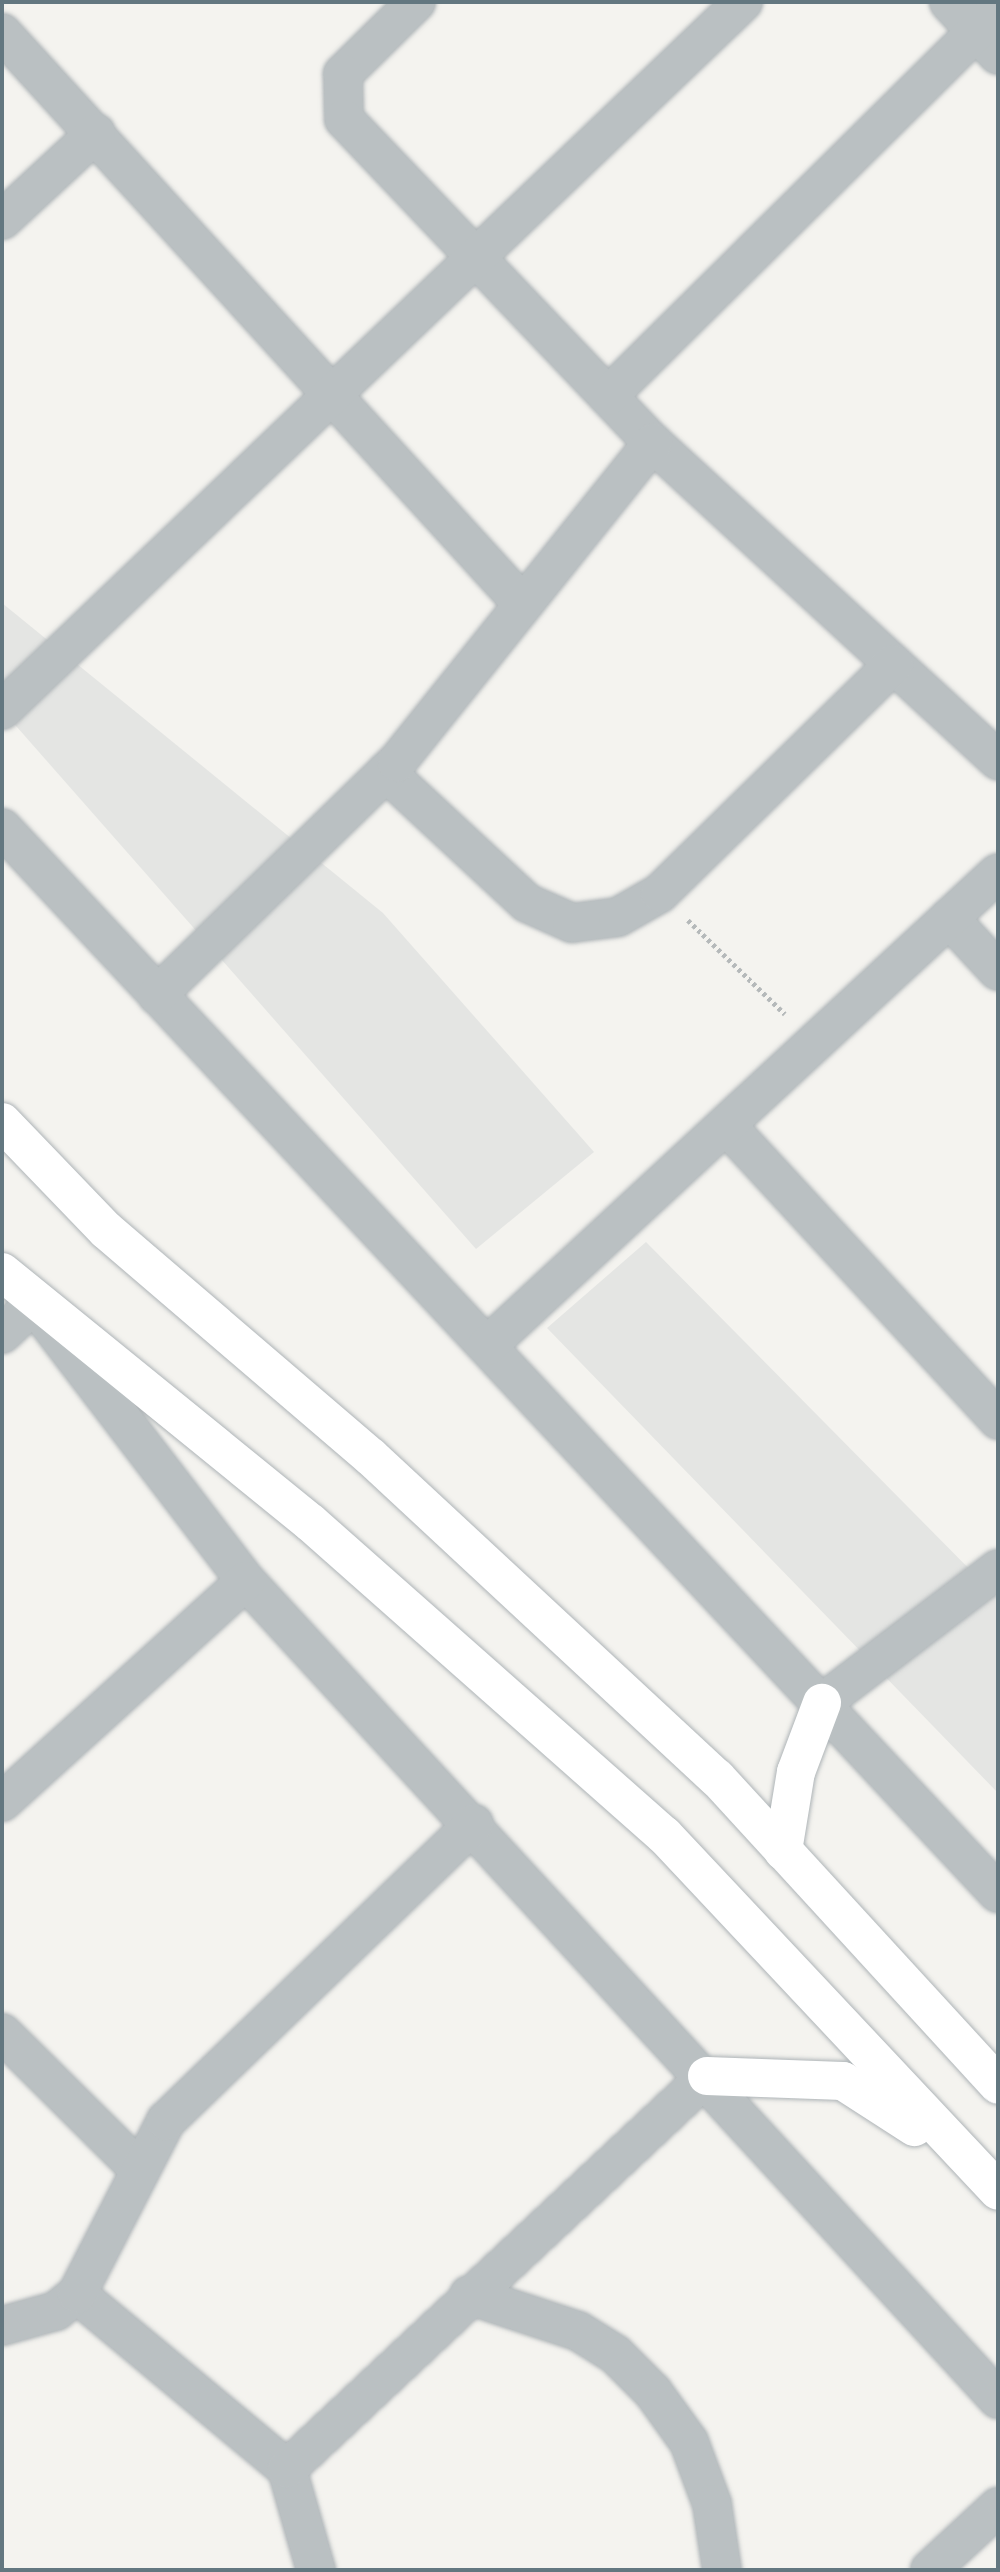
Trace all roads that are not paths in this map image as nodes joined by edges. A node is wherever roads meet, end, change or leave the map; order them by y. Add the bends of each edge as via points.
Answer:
1 (416, 2) edge
2 (743, 2) edge
3 (949, 2) edge
4 (991, 32) edge
5 (2, 33) edge
6 (96, 133) junction
7 (2, 220) edge
8 (474, 256) junction
9 (334, 395) junction
10 (608, 396) junction
11 (653, 443) junction
12 (520, 601) junction
13 (894, 664) junction
14 (2, 710) edge
15 (998, 760) edge
16 (387, 772) junction
17 (2, 828) edge
18 (998, 873) edge
19 (949, 918) junction
20 (998, 971) edge
21 (157, 995) junction
22 (2, 1122) edge
23 (727, 1126) junction
24 (2, 1272) edge
25 (34, 1304) junction
26 (2, 1334) edge
27 (487, 1346) junction
28 (998, 1420) edge
29 (998, 1569) edge
30 (246, 1581) junction
31 (822, 1703) junction
32 (2, 1802) edge
33 (474, 1824) junction
34 (783, 1851) junction
35 (998, 1894) edge
36 (2, 2033) edge
37 (707, 2076) junction
38 (998, 2085) edge
39 (138, 2168) junction
40 (998, 2191) edge
41 (77, 2294) junction
42 (469, 2295) junction
43 (2, 2326) edge
44 (998, 2399) edge
45 (286, 2469) junction
46 (998, 2507) edge
47 (316, 2570) edge
48 (722, 2570) edge
49 (930, 2570) edge

1 - 8 street via 343,74 344,119
2 - 8 street
3 - 4 street
4 - 10 street
5 - 6 street
6 - 7 street
6 - 9 street
8 - 9 street
8 - 10 street
9 - 12 street
9 - 14 street
10 - 11 street
11 - 12 street
11 - 13 street
12 - 16 street
13 - 15 street
13 - 16 street via 660,893 618,917 572,923 527,903
16 - 21 street
17 - 21 street
18 - 19 street
19 - 20 street
19 - 23 street
21 - 27 street
22 - 34 main road via 106,1230 371,1457 717,1778
23 - 27 street
23 - 28 street
24 - 25 main road
25 - 26 street
25 - 30 street
25 - 40 main road via 311,1523 664,1835
27 - 31 street
29 - 31 street
30 - 32 street
30 - 33 street
31 - 34 main road via 796,1772
31 - 35 street
33 - 37 street
33 - 39 street via 166,2121
34 - 38 main road
36 - 39 street
37 - 40 main road via 843,2081
37 - 42 street
37 - 44 street
39 - 41 street
41 - 43 street via 56,2311
41 - 45 street
42 - 45 street
42 - 48 street via 578,2331 615,2354 653,2392 690,2442 712,2504
45 - 47 street
46 - 49 street

